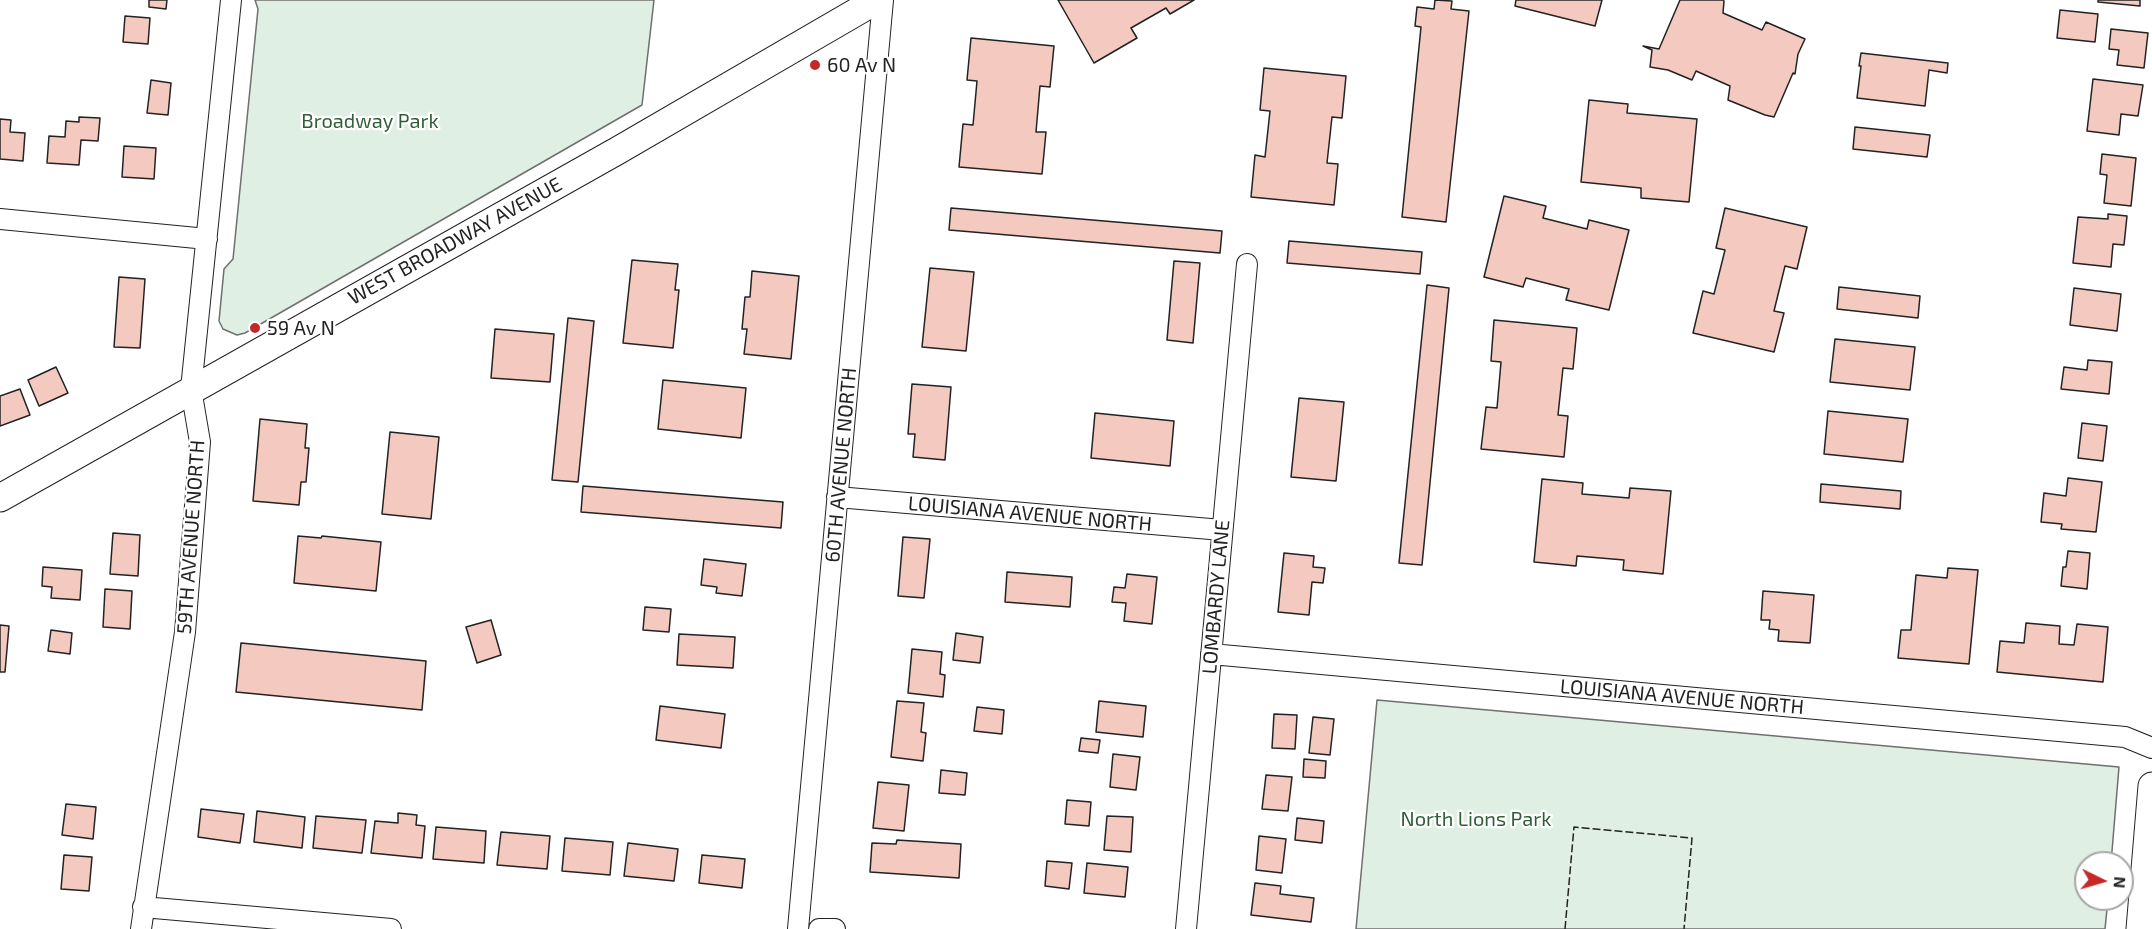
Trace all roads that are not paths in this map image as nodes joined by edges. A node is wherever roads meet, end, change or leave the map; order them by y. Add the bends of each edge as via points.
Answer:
1 (231, 0) edge
2 (877, 0) edge
3 (883, 0) edge
4 (0, 219) edge
5 (207, 239) junction
6 (1247, 264) dead end
7 (191, 389) junction
8 (837, 497) junction
9 (0, 498) edge
10 (1222, 531) junction
11 (1211, 654) junction
12 (2152, 748) edge
13 (2152, 786) edge
14 (143, 907) junction
15 (141, 929) edge
16 (391, 929) edge
17 (798, 929) edge
18 (819, 929) edge
19 (835, 929) edge
20 (1186, 929) edge
21 (2140, 929) edge

1 - 5 street, 59TH AVENUE NORTH
2 - 7 street, WEST BROADWAY AVENUE via 617,151
3 - 8 street, 60TH AVENUE NORTH
4 - 5 street
5 - 7 street, 59TH AVENUE NORTH
6 - 10 street, LOMBARDY LANE
7 - 9 street, WEST BROADWAY AVENUE
7 - 14 street, 59TH AVENUE NORTH via 200,442 185,632
8 - 10 street, LOUISIANA AVENUE NORTH
8 - 17 street, 60TH AVENUE NORTH
10 - 11 street, LOMBARDY LANE
11 - 12 street, LOUISIANA AVENUE NORTH via 2125,737
11 - 20 street, LOMBARDY LANE
13 - 21 street
14 - 15 street, 59TH AVENUE NORTH
14 - 16 street
18 - 19 street

